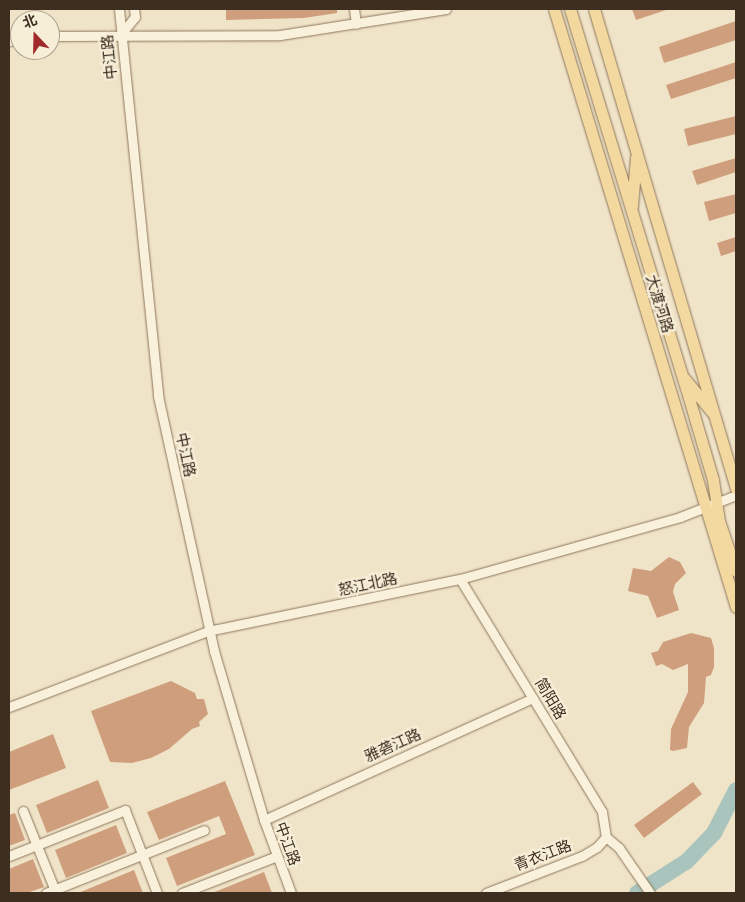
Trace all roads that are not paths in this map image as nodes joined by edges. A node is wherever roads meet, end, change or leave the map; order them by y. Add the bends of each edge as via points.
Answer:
1 (119, 9) edge
2 (134, 9) edge
3 (354, 9) edge
4 (446, 9) edge
5 (554, 9) edge
6 (570, 9) edge
7 (594, 9) edge
8 (356, 24) junction
9 (121, 34) junction
10 (60, 36) edge
11 (636, 150) junction
12 (631, 212) junction
13 (681, 374) junction
14 (715, 415) junction
15 (736, 488) edge
16 (736, 495) edge
17 (711, 507) junction
18 (736, 571) edge
19 (460, 579) junction
20 (736, 607) edge
21 (208, 631) junction
22 (533, 698) junction
23 (9, 707) edge
24 (23, 811) dead end
25 (264, 820) junction
26 (204, 830) dead end
27 (606, 837) junction
28 (37, 845) junction
29 (142, 855) junction
30 (9, 856) edge
31 (277, 856) junction
32 (56, 891) edge
33 (46, 893) edge
34 (157, 893) edge
35 (182, 893) edge
36 (290, 893) edge
37 (486, 893) edge
38 (650, 893) edge

1 - 9 street, 中江路
2 - 9 street via 134,17
3 - 8 street
4 - 8 street
5 - 17 main road, 大渡河路
6 - 12 main road, 大渡河路
7 - 11 main road, 大渡河路
8 - 9 street via 280,35
9 - 10 street
9 - 21 street, 中江路 via 158,396
11 - 12 main road
11 - 14 main road, 大渡河路
12 - 13 main road, 大渡河路
13 - 14 main road
13 - 17 main road, 大渡河路 via 712,480
14 - 15 main road, 大渡河路
16 - 17 street, 怒江北路
17 - 18 main road, 大渡河路
17 - 19 street, 怒江北路
17 - 20 main road, 大渡河路
19 - 21 street, 怒江北路
19 - 22 street, 简阳路
21 - 23 street, 怒江北路
21 - 25 street, 中江路
22 - 25 street, 雅砻江路
22 - 27 street, 简阳路 via 602,812
24 - 28 street
25 - 31 street, 中江路
26 - 29 street
27 - 37 street, 青衣江路 via 582,856
27 - 38 street via 634,868
28 - 29 street via 125,810
28 - 30 street
28 - 32 street
29 - 32 street
29 - 34 street
31 - 35 street
31 - 36 street, 中江路
32 - 33 street

